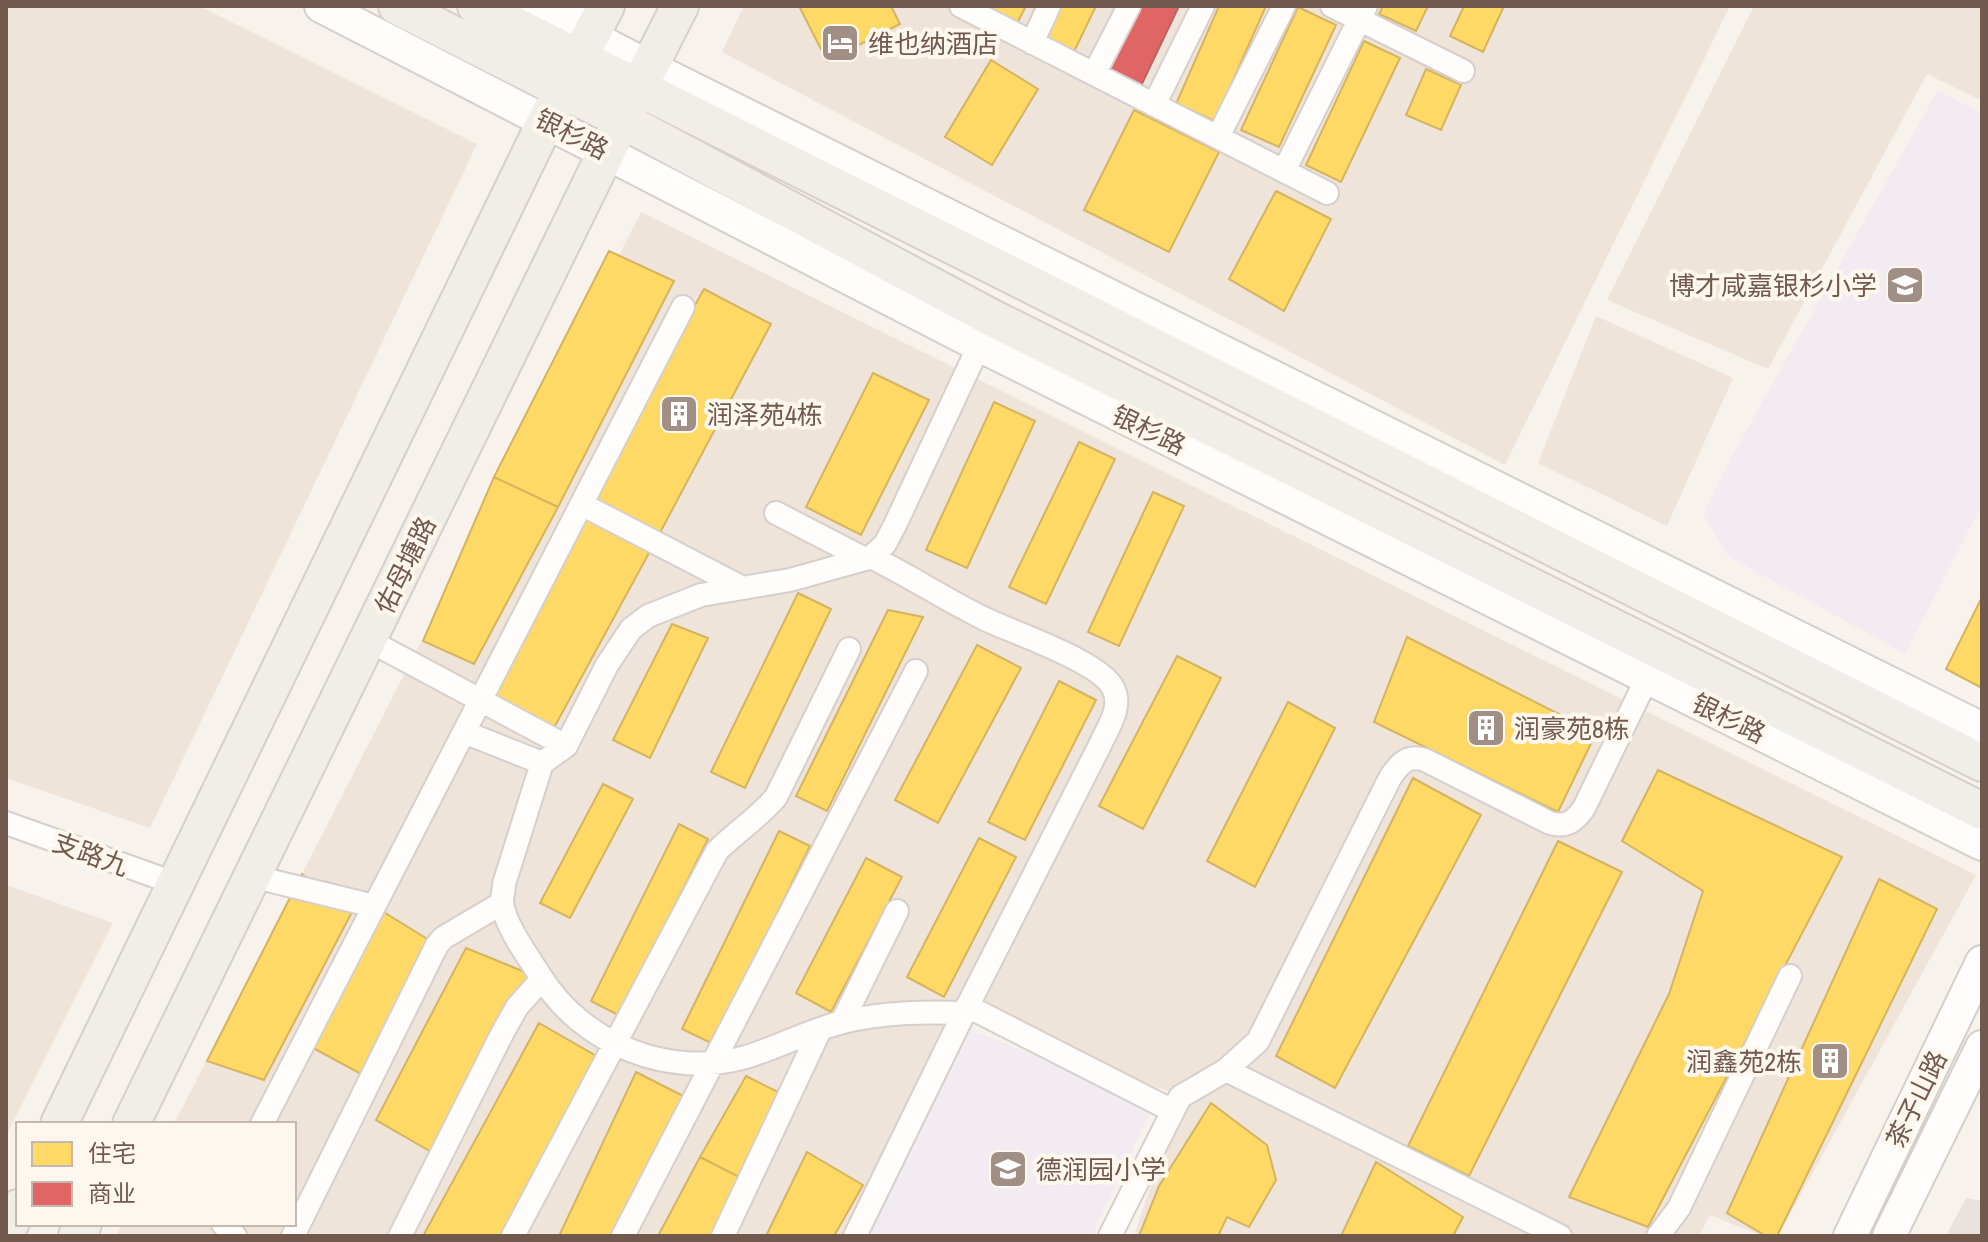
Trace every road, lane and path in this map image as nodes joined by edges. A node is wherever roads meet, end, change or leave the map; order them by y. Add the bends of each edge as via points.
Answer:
1 (321, 6) edge
2 (397, 6) edge
3 (476, 6) edge
4 (532, 6) edge
5 (680, 6) edge
6 (1049, 6) edge
7 (1129, 6) edge
8 (1203, 6) edge
9 (1284, 6) edge
10 (1332, 6) edge
11 (966, 7) edge
12 (1362, 13) edge
13 (590, 28) edge
14 (1032, 43) junction
15 (1463, 71) dead end
16 (1094, 74) junction
17 (644, 77) junction
18 (554, 105) junction
19 (1154, 105) junction
20 (622, 120) junction
21 (1218, 137) junction
22 (606, 152) junction
23 (1284, 171) junction
24 (1327, 193) dead end
25 (683, 307) dead end
26 (986, 331) junction
27 (583, 505) junction
28 (776, 513) dead end
29 (868, 558) junction
30 (743, 588) junction
31 (368, 640) junction
32 (849, 649) dead end
33 (1654, 664) junction
34 (916, 671) dead end
35 (479, 701) junction
36 (1982, 729) edge
37 (464, 732) junction
38 (566, 746) junction
39 (542, 763) junction
40 (1982, 763) edge
41 (1982, 811) edge
42 (6, 823) edge
43 (1982, 844) edge
44 (251, 876) junction
45 (177, 884) junction
46 (502, 903) junction
47 (374, 906) junction
48 (897, 911) dead end
49 (1982, 962) edge
50 (1790, 976) dead end
51 (542, 979) junction
52 (966, 1009) junction
53 (842, 1022) junction
54 (820, 1030) junction
55 (614, 1044) junction
56 (1982, 1047) edge
57 (712, 1064) junction
58 (1226, 1070) junction
59 (1171, 1110) junction
60 (60, 1122) edge
61 (132, 1122) edge
62 (263, 1122) edge
63 (16, 1212) edge
64 (6, 1232) edge
65 (293, 1236) edge
66 (400, 1236) edge
67 (513, 1236) edge
68 (623, 1236) edge
69 (723, 1236) edge
70 (855, 1236) edge
71 (1110, 1236) edge
72 (1560, 1236) edge
73 (1658, 1236) edge
74 (1850, 1236) edge
75 (1889, 1236) edge

1 - 18 street, 银杉路
2 - 18 main road, 银杉路
3 - 13 main road
4 - 13 street
5 - 17 main road, 佑母塘路
6 - 14 street
7 - 16 street
8 - 19 street
9 - 21 street
10 - 12 street
11 - 14 street
12 - 15 street
12 - 23 street
13 - 17 main road
13 - 18 main road
14 - 16 street
16 - 19 street
17 - 20 main road, 佑母塘路
17 - 36 street
17 - 40 main road
18 - 20 main road, 银杉路
18 - 22 street, 银杉路
18 - 45 main road
19 - 21 street
20 - 22 main road, 佑母塘路
20 - 26 main road, 银杉路
21 - 23 street
22 - 26 street, 银杉路
22 - 31 main road, 佑母塘路
23 - 24 street
25 - 27 street
26 - 29 street via 895,525 885,544
26 - 33 main road, 银杉路
27 - 30 street
27 - 35 street
28 - 29 street
29 - 30 street
29 - 52 street via 1103,676 1117,700 1100,745
30 - 38 street via 701,595 648,616 631,629
31 - 35 street
31 - 44 main road, 佑母塘路
32 - 55 street via 776,797 717,851
33 - 41 main road, 银杉路
33 - 43 street, 银杉路
33 - 58 street via 1584,808 1568,824 1550,823 1418,757 1403,761 1262,1034
34 - 57 street
35 - 37 street
35 - 38 street
37 - 39 street
37 - 47 street
38 - 39 street
39 - 46 street
42 - 45 street, 支路九
44 - 47 street
44 - 61 main road, 佑母塘路
45 - 60 main road
46 - 51 street
46 - 65 street via 437,945
47 - 62 street
48 - 53 street
49 - 74 street, 茶子山路
50 - 73 street via 1679,1208
51 - 55 street via 569,1013
51 - 66 street via 503,1032
52 - 53 street via 901,1011
52 - 59 street
52 - 70 street
53 - 54 street
54 - 57 street
54 - 69 street
55 - 57 street via 650,1057
55 - 67 street
56 - 75 street, 茶子山路
57 - 68 street
58 - 59 street via 1180,1097
58 - 72 street
59 - 71 street
63 - 64 main road

